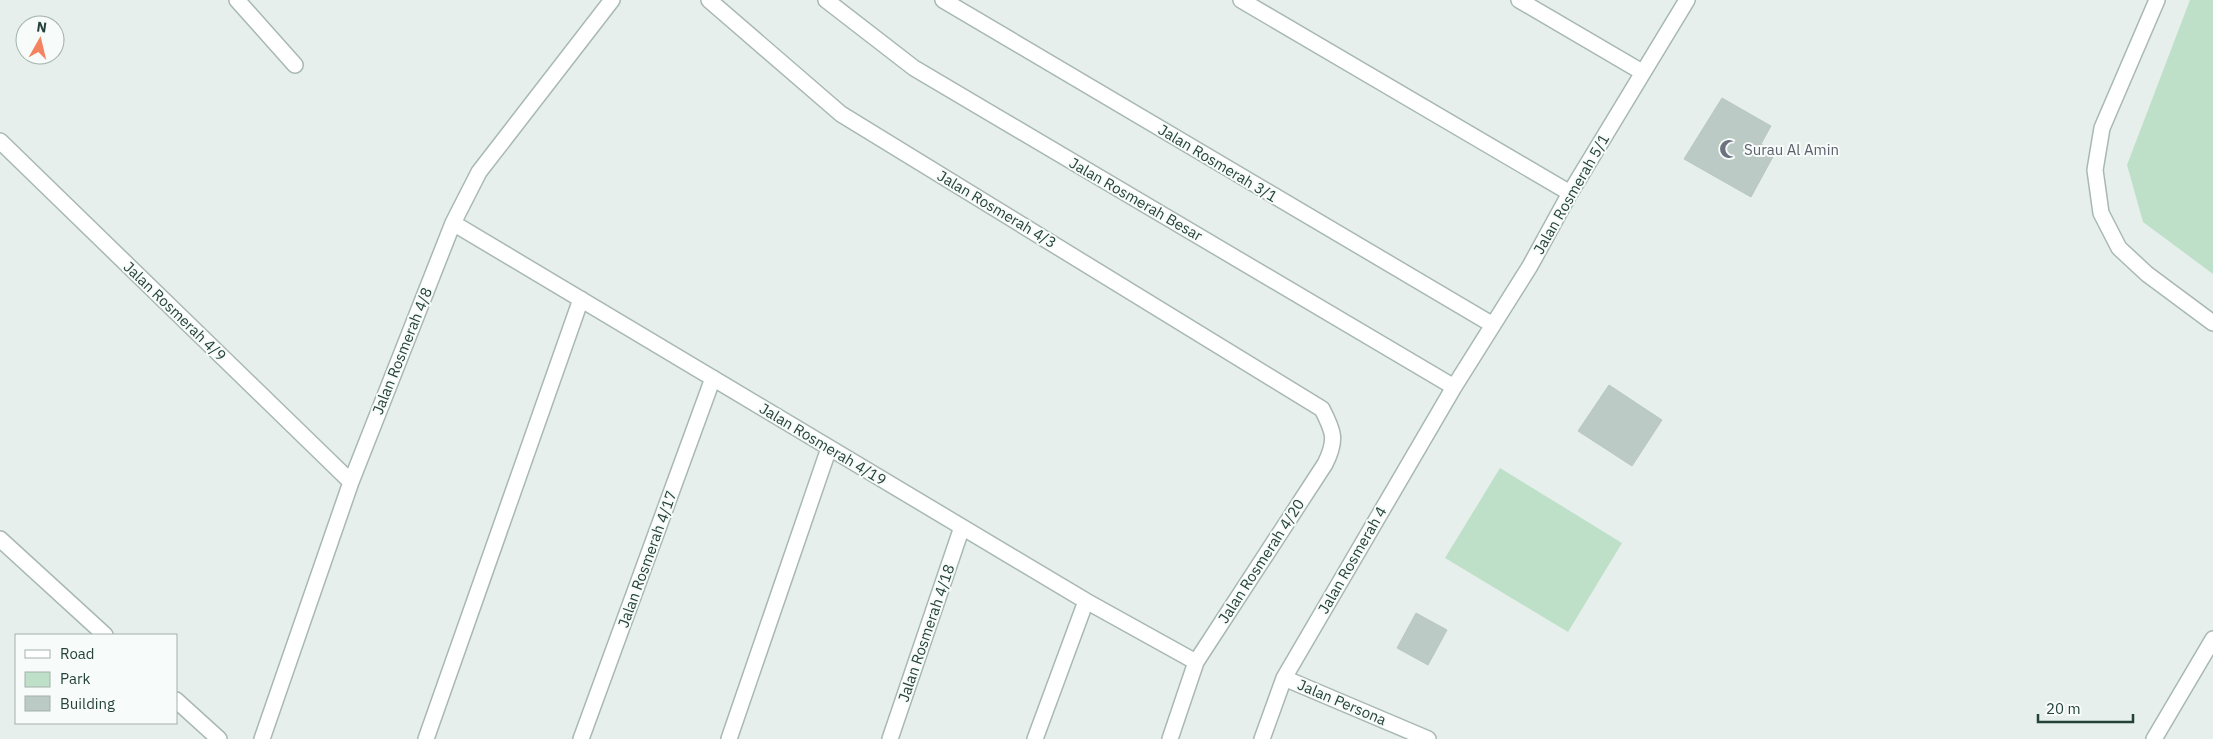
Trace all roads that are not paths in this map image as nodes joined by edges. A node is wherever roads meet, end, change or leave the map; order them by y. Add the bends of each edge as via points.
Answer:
1 (237, 0) edge
2 (612, 0) edge
3 (709, 0) edge
4 (826, 0) edge
5 (942, 0) edge
6 (1241, 0) edge
7 (1519, 0) edge
8 (1687, 0) edge
9 (2157, 0) edge
10 (295, 64) dead end
11 (1642, 72) junction
12 (0, 141) edge
13 (1570, 193) junction
14 (453, 223) junction
15 (581, 299) junction
16 (2213, 323) edge
17 (1493, 325) junction
18 (714, 378) junction
19 (1454, 387) junction
20 (1301, 395) joint
21 (829, 448) junction
22 (351, 482) junction
23 (962, 527) junction
24 (0, 539) edge
25 (1086, 601) junction
26 (104, 634) edge
27 (2213, 639) edge
28 (1196, 662) junction
29 (1284, 678) junction
30 (178, 702) edge
31 (219, 739) edge
32 (262, 739) edge
33 (426, 739) edge
34 (581, 739) edge
35 (728, 739) edge
36 (890, 739) edge
37 (1035, 739) edge
38 (1170, 739) edge
39 (1262, 739) edge
40 (1428, 739) edge
41 (2154, 739) edge

1 - 10 street
2 - 14 street, Jalan Rosmerah 4/8 via 479,172
3 - 20 street, Jalan Rosmerah 4/3 via 841,114
4 - 19 street, Jalan Rosmerah Besar via 914,68
5 - 17 street, Jalan Rosmerah 3/1
6 - 13 street
7 - 11 street
8 - 11 street, Jalan Rosmerah 5/1
9 - 16 street via 2102,128 2096,170 2101,213 2119,248 2147,274
11 - 13 street, Jalan Rosmerah 5/1
12 - 22 street, Jalan Rosmerah 4/9
13 - 17 street, Jalan Rosmerah 5/1
14 - 15 street, Jalan Rosmerah 4/19
14 - 22 street, Jalan Rosmerah 4/8
15 - 18 street, Jalan Rosmerah 4/19
15 - 33 street
17 - 19 street, Jalan Rosmerah 5/1
18 - 21 street, Jalan Rosmerah 4/19
18 - 34 street, Jalan Rosmerah 4/17
19 - 29 street, Jalan Rosmerah 4
20 - 28 street, Jalan Rosmerah 4/20 via 1322,409 1332,429 1333,447
21 - 23 street, Jalan Rosmerah 4/19
21 - 35 street
22 - 32 street, Jalan Rosmerah 4/8
23 - 25 street, Jalan Rosmerah 4/19
23 - 36 street, Jalan Rosmerah 4/18
24 - 26 street
25 - 28 street, Jalan Rosmerah 4/19
25 - 37 street
27 - 41 street
28 - 38 street, Jalan Rosmerah 4/20
29 - 39 street, Jalan Rosmerah 4
29 - 40 street, Jalan Persona
30 - 31 street

